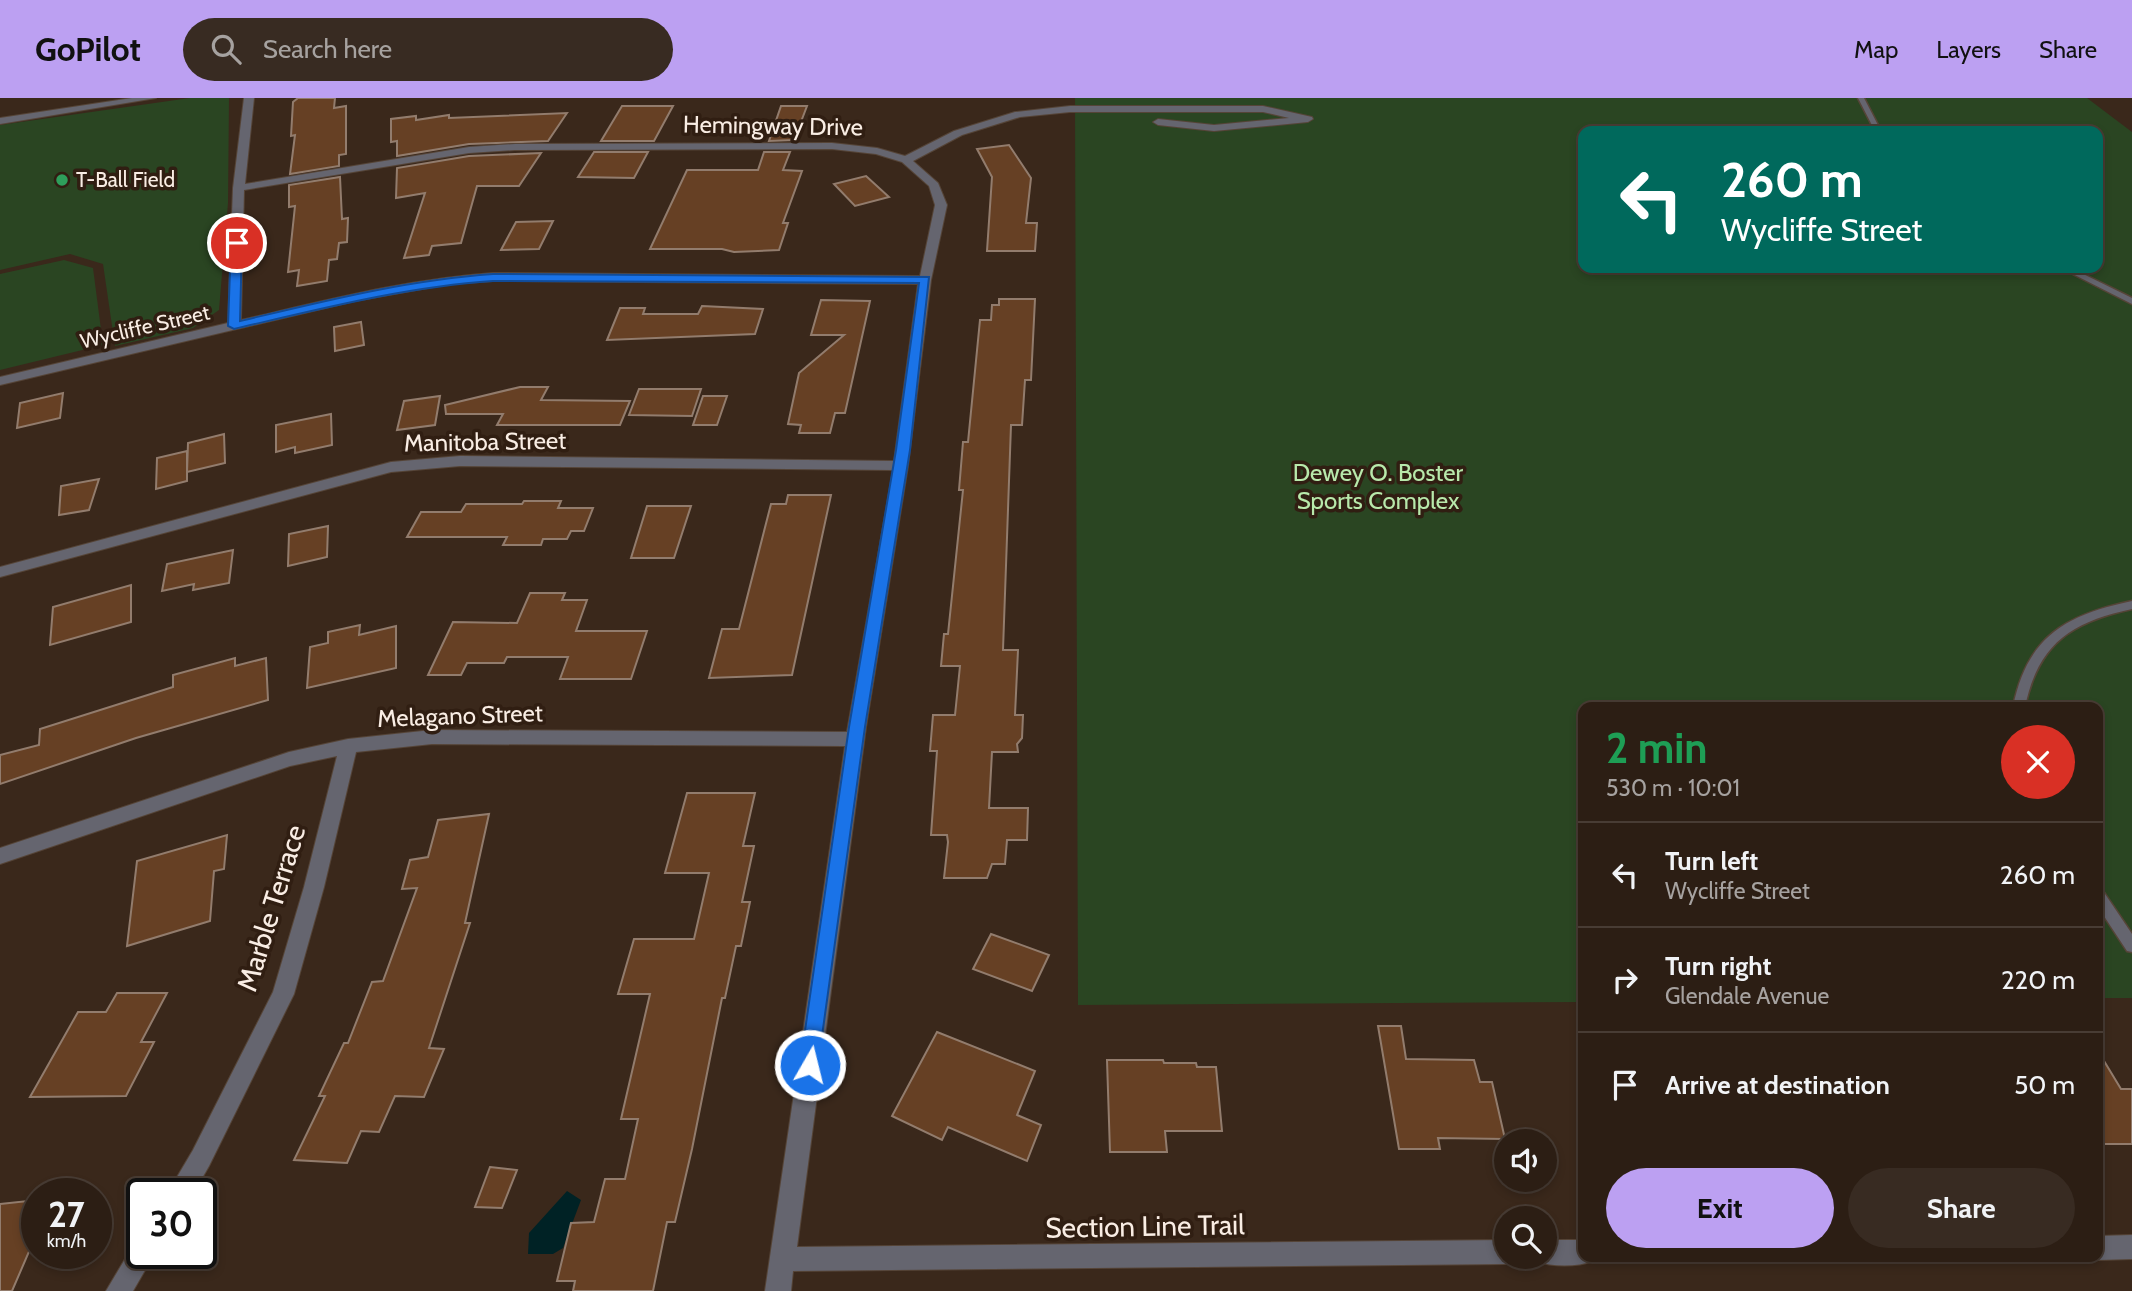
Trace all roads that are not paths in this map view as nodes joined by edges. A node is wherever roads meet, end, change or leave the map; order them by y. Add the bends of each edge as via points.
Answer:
1 (151, 98) edge
2 (249, 98) edge
3 (1861, 98) edge
4 (0, 121) edge
5 (1158, 122) dead end
6 (1875, 126) edge
7 (906, 160) junction
8 (239, 188) junction
9 (2075, 273) edge
10 (925, 280) junction
11 (2132, 301) edge
12 (234, 326) junction
13 (0, 381) edge
14 (901, 466) junction
15 (0, 572) edge
16 (2132, 605) edge
17 (2020, 702) edge
18 (855, 739) junction
19 (348, 746) junction
20 (0, 856) edge
21 (2103, 902) edge
22 (2132, 946) edge
23 (189, 1178) edge
24 (2132, 1247) edge
25 (2103, 1248) edge
26 (1494, 1252) edge
27 (1557, 1252) edge
28 (1578, 1252) edge
29 (783, 1259) junction
30 (133, 1269) edge
31 (120, 1291) edge
32 (778, 1291) edge

1 - 4 street
2 - 8 street
3 - 6 lane
5 - 7 street via 1214,128 1308,119 1263,109 1070,109 1032,113 965,130
7 - 8 street, Hemingway Drive via 832,146 515,147 469,150
7 - 10 street, Hemingway Drive via 934,185 941,205
8 - 12 street
9 - 11 lane
10 - 12 street, Wycliffe Street via 482,278 355,297
10 - 14 street, Hemingway Drive
12 - 13 street, Wycliffe Street
14 - 15 street, Manitoba Street via 460,461 391,467
14 - 18 street, Hemingway Drive
16 - 17 lane via 2095,613 2049,641 2031,665
18 - 19 street, Melagano Street via 432,737
18 - 29 street, Hemingway Drive
19 - 20 street, Melagano Street via 289,759
19 - 23 street, Marble Terrace via 283,994
21 - 22 lane
24 - 25 street
26 - 29 street, Section Line Trail
27 - 28 street
29 - 32 street, Hemingway Drive
30 - 31 street

